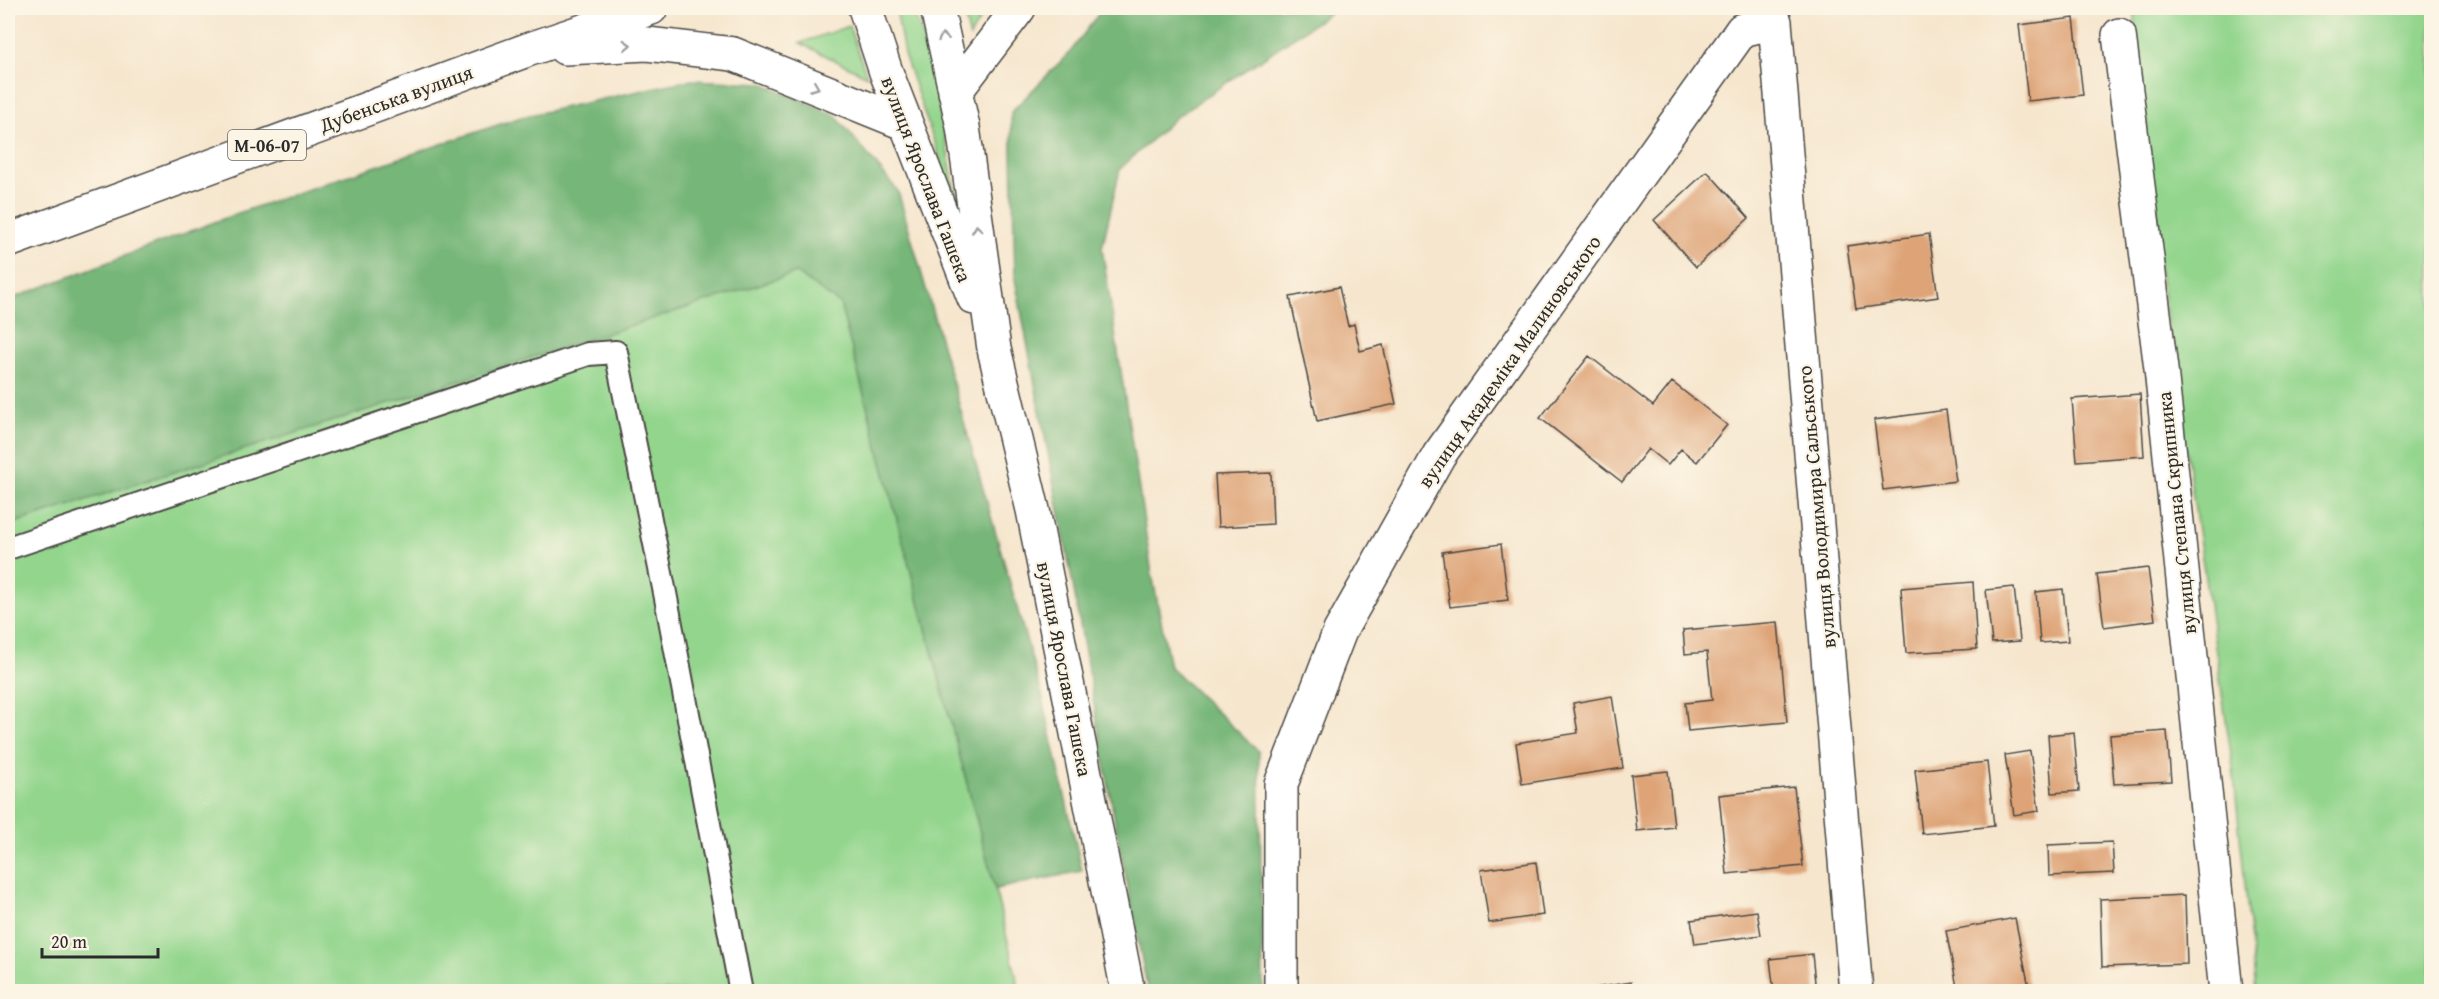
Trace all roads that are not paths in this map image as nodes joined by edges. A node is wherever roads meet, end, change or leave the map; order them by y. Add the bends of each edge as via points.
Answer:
1 (651, 8) edge
2 (865, 8) edge
3 (937, 8) edge
4 (1019, 8) edge
5 (1775, 22) joint
6 (2119, 34) dead end
7 (527, 50) junction
8 (955, 92) junction
9 (906, 124) junction
10 (8, 241) edge
11 (994, 349) junction
12 (8, 548) edge
13 (741, 992) edge
14 (1128, 992) edge
15 (1281, 992) edge
16 (1856, 992) edge
17 (2226, 992) edge

1 - 7 street, Дубенська вулиця / М-06-07
2 - 9 street, вулиця Ярослава Гашека
8 -> 3 street, вулиця Ярослава Гашека
4 - 8 street
5 - 15 street, вулиця Академіка Малиновського via 1742,30 1438,455 1340,631 1281,784
5 - 16 street, вулиця Володимира Сальського
6 - 17 street, вулиця Степана Скрипника via 2161,369
7 -> 9 street via 647,44 733,54
7 - 10 street, Дубенська вулиця / М-06-07
11 -> 8 street, вулиця Ярослава Гашека
9 - 11 street, вулиця Ярослава Гашека
11 - 14 street, вулиця Ярослава Гашека via 1033,510
12 - 13 lane via 588,354 616,352

